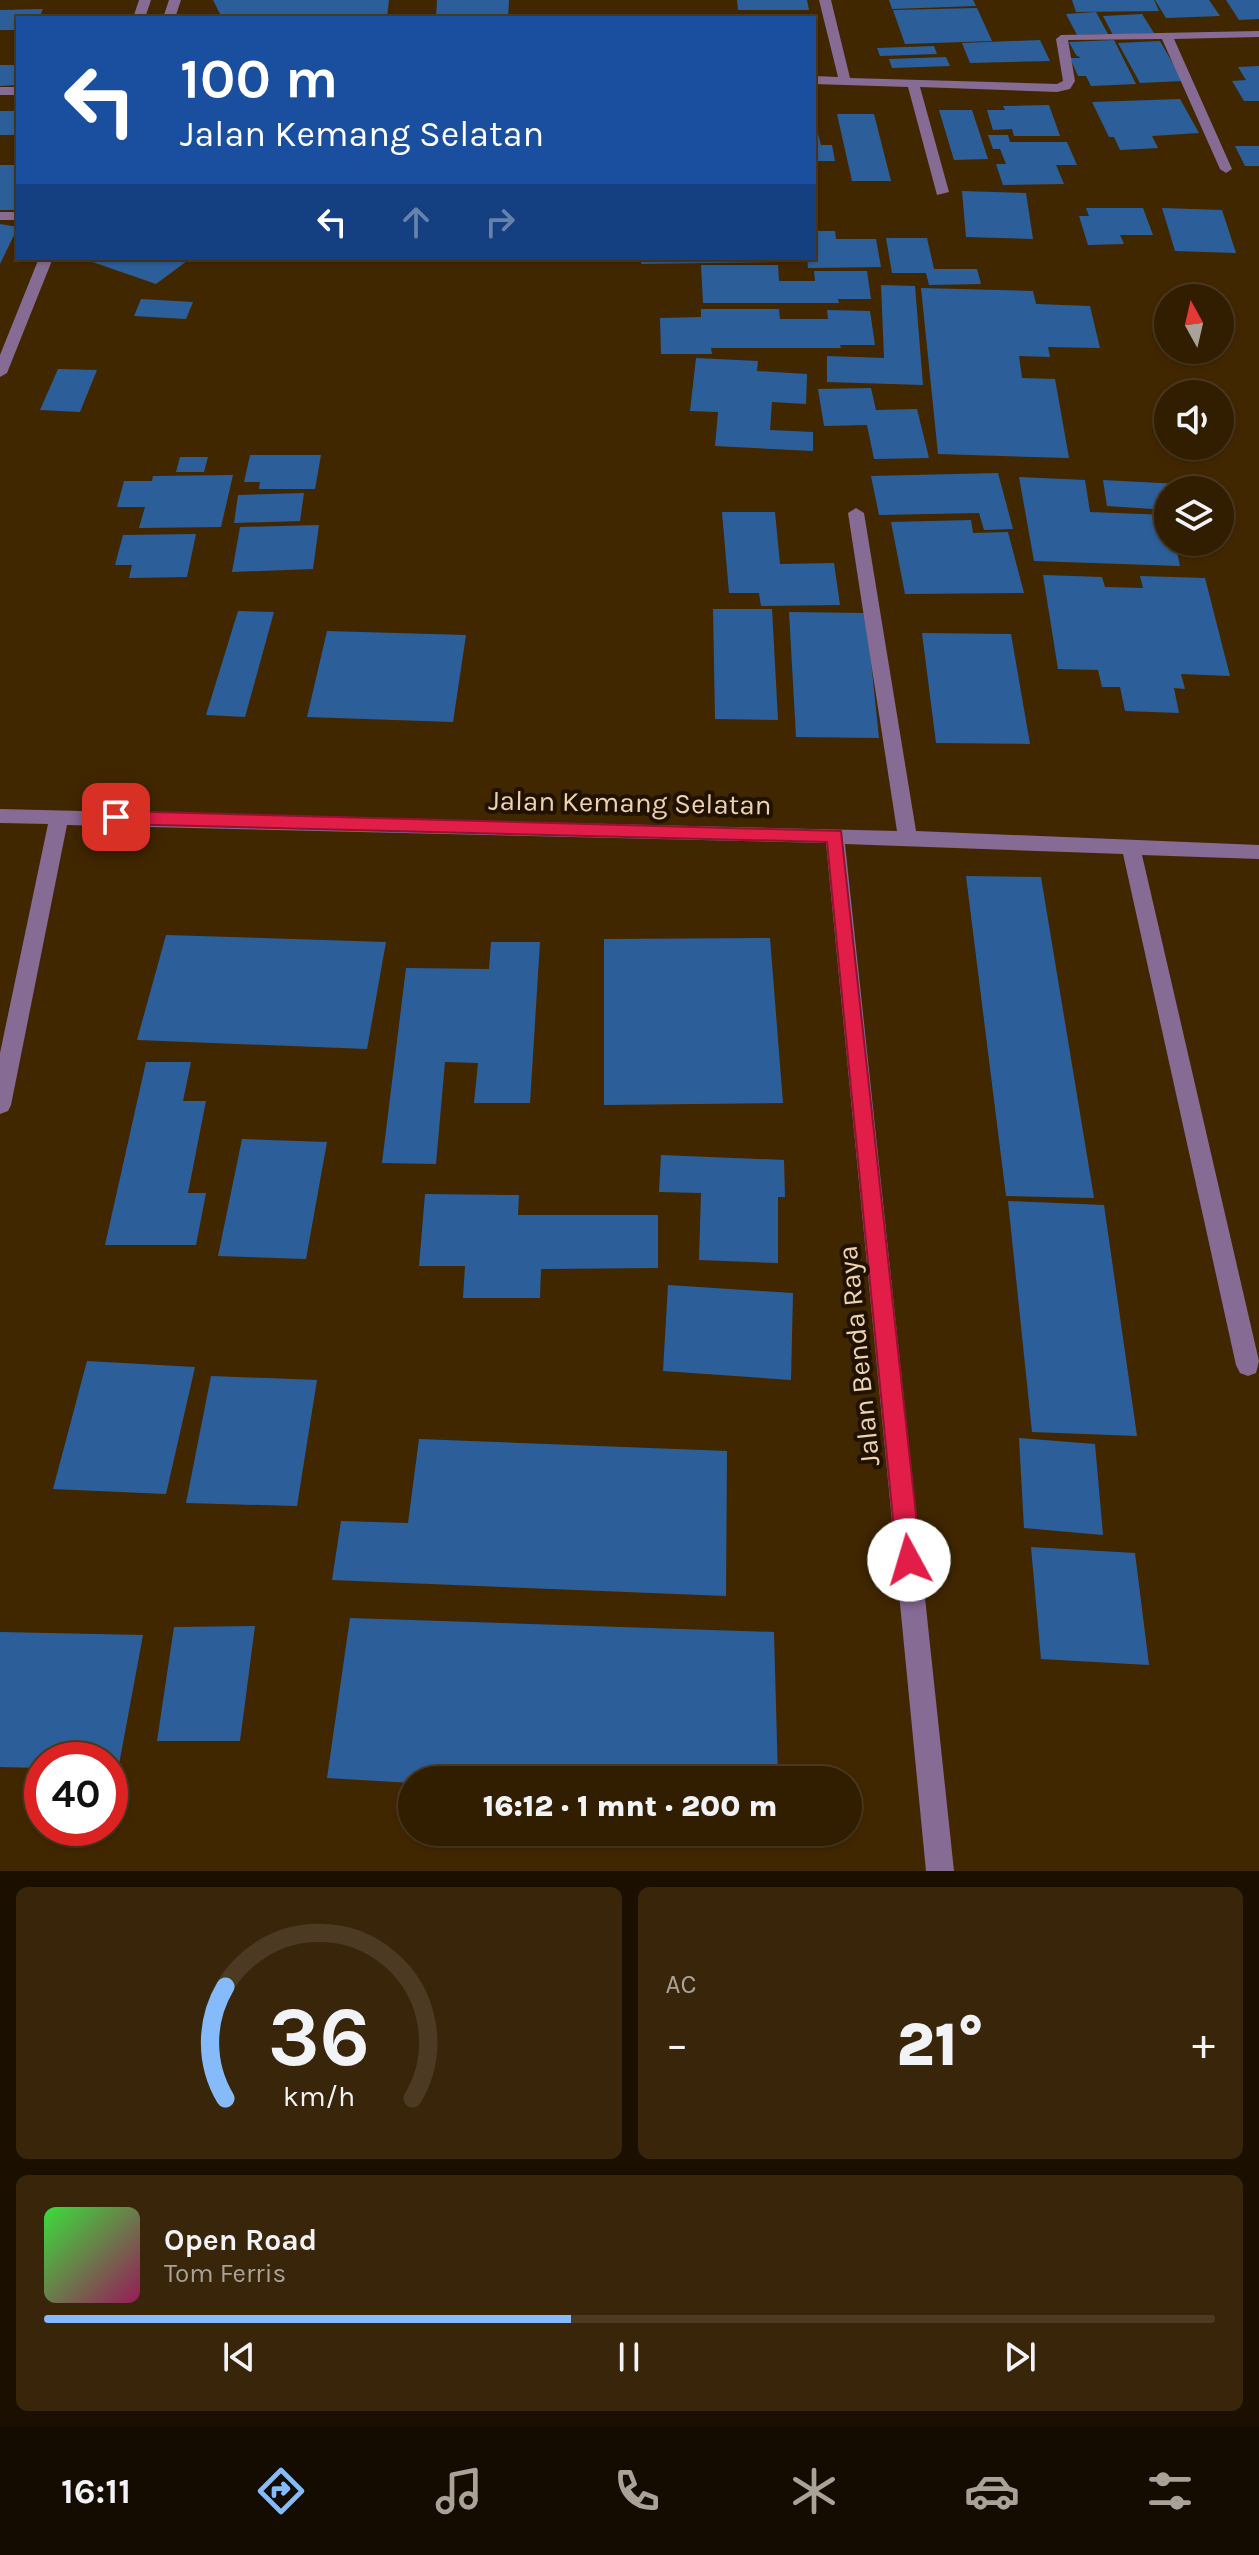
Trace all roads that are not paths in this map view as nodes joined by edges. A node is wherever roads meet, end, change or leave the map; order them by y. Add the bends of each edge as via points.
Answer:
1 (825, 0) edge
2 (1259, 34) edge
3 (1166, 35) junction
4 (816, 80) edge
5 (845, 80) junction
6 (913, 82) junction
7 (1226, 169) dead end
8 (942, 192) dead end
9 (45, 260) edge
10 (4, 351) edge
11 (0, 373) edge
12 (856, 513) dead end
13 (0, 816) edge
14 (59, 816) junction
15 (835, 836) junction
16 (908, 838) junction
17 (1131, 847) junction
18 (1259, 852) edge
19 (0, 1105) edge
20 (1248, 1365) dead end
21 (940, 1871) edge

1 - 5 street
2 - 3 street
3 - 6 street via 1065,37 1069,81 1063,87
3 - 7 street
4 - 5 street
5 - 6 street
6 - 8 street
9 - 10 street
10 - 11 street
12 - 16 street
13 - 14 street, Jalan Kemang Selatan
14 - 15 street, Jalan Kemang Selatan
14 - 19 street
15 - 16 street, Jalan Kemang Selatan
15 - 21 street, Jalan Benda Raya
16 - 17 street, Jalan Kemang Selatan
17 - 18 street, Jalan Kemang Selatan
17 - 20 street

